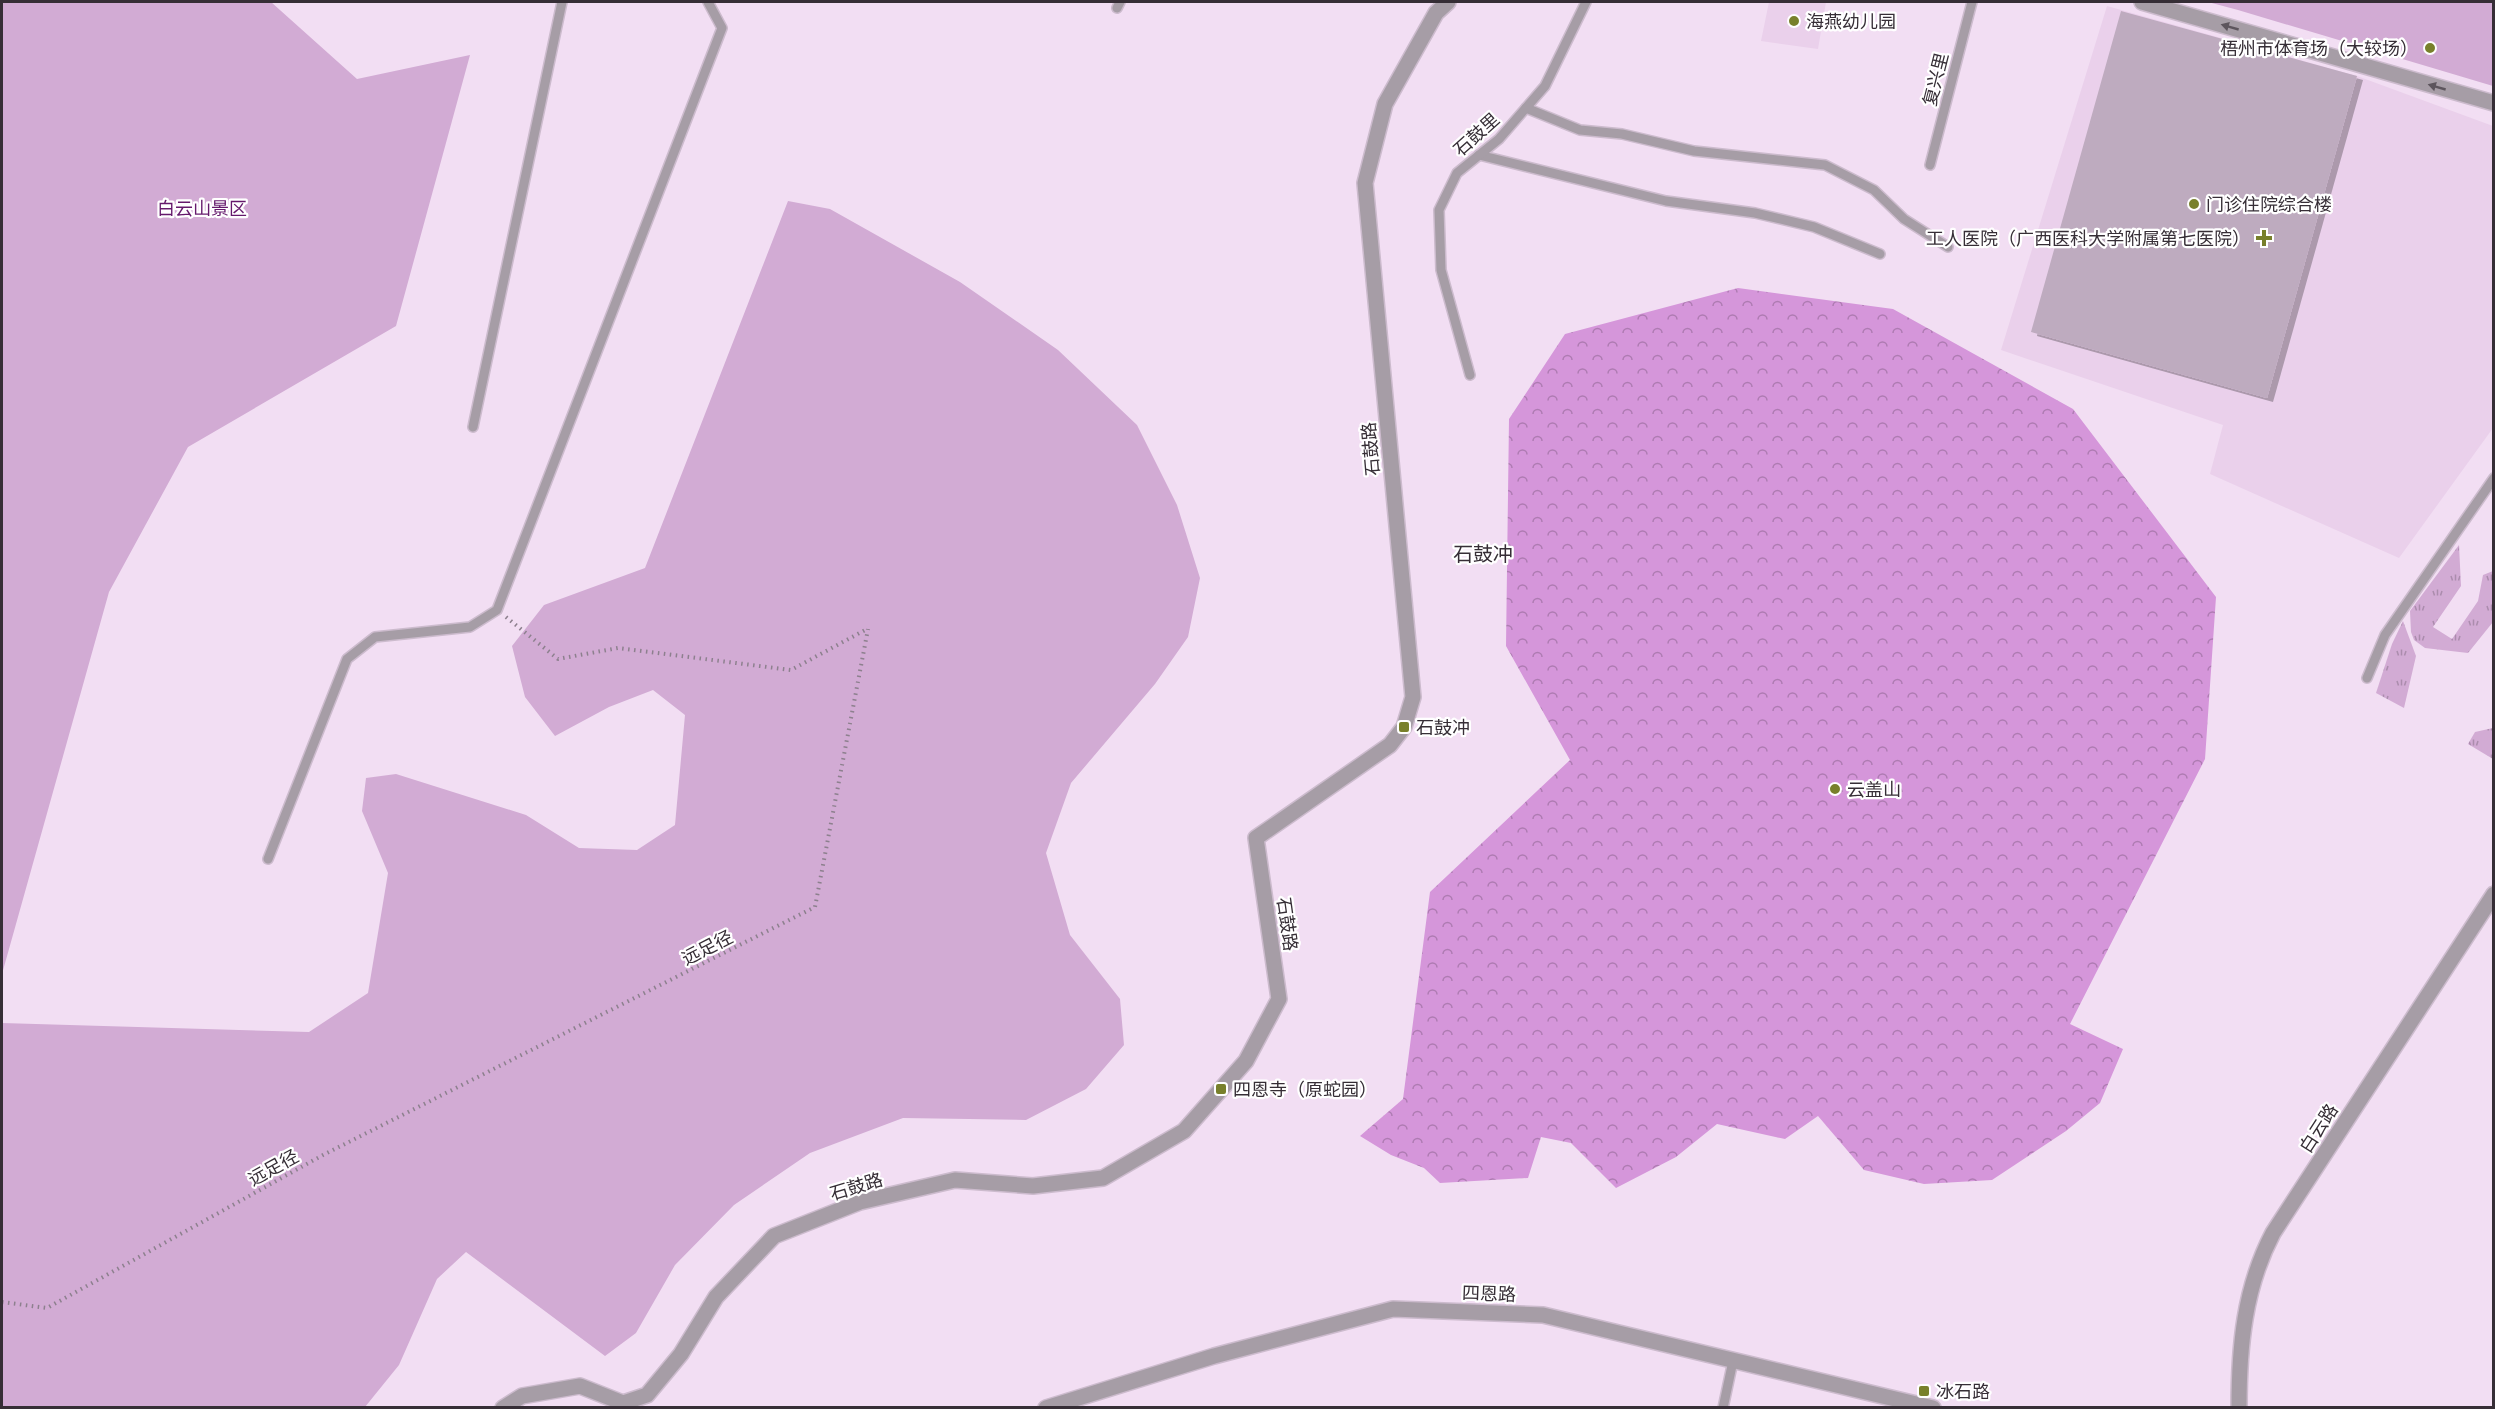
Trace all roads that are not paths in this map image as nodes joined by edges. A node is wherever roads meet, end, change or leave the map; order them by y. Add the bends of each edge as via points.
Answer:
1 (562, 2) edge
2 (708, 2) edge
3 (1448, 2) edge
4 (1586, 2) edge
5 (1972, 2) edge
6 (2142, 2) edge
7 (2493, 103) edge
8 (1526, 108) junction
9 (1479, 154) junction
10 (1930, 165) dead end
11 (1948, 247) dead end
12 (1880, 254) dead end
13 (1470, 375) dead end
14 (473, 427) dead end
15 (2493, 478) edge
16 (2367, 678) dead end
17 (268, 859) dead end
18 (2493, 894) edge
19 (1733, 1360) junction
20 (503, 1407) edge
21 (1046, 1407) edge
22 (1723, 1407) edge
23 (1933, 1407) edge
24 (2239, 1407) edge

1 - 14 lane
2 - 17 lane via 722,28 497,610 470,627 375,638 347,659
3 - 20 street, 石鼓路 via 1436,13 1385,104 1365,183 1413,697 1404,727 1390,745 1256,838 1279,999 1246,1061 1185,1131 1103,1178 1033,1186 955,1179 860,1202 774,1236 716,1297 681,1354 647,1395 623,1403 580,1386 522,1396
4 - 8 lane, 石鼓里 via 1545,86
5 - 10 lane, 复兴里
7 -> 6 street
8 - 9 lane, 石鼓里
8 - 11 lane via 1580,130 1622,134 1694,151 1825,165 1874,190 1904,219
9 - 12 lane via 1666,201 1814,226
9 - 13 lane, 石鼓里 via 1457,173 1439,210 1441,270
15 - 16 lane via 2385,634
18 - 24 street, 白云路 via 2260,1258 2243,1323
19 - 21 street, 四恩路 via 1543,1315 1393,1309 1215,1356
19 - 22 lane
19 - 23 street, 四恩路

